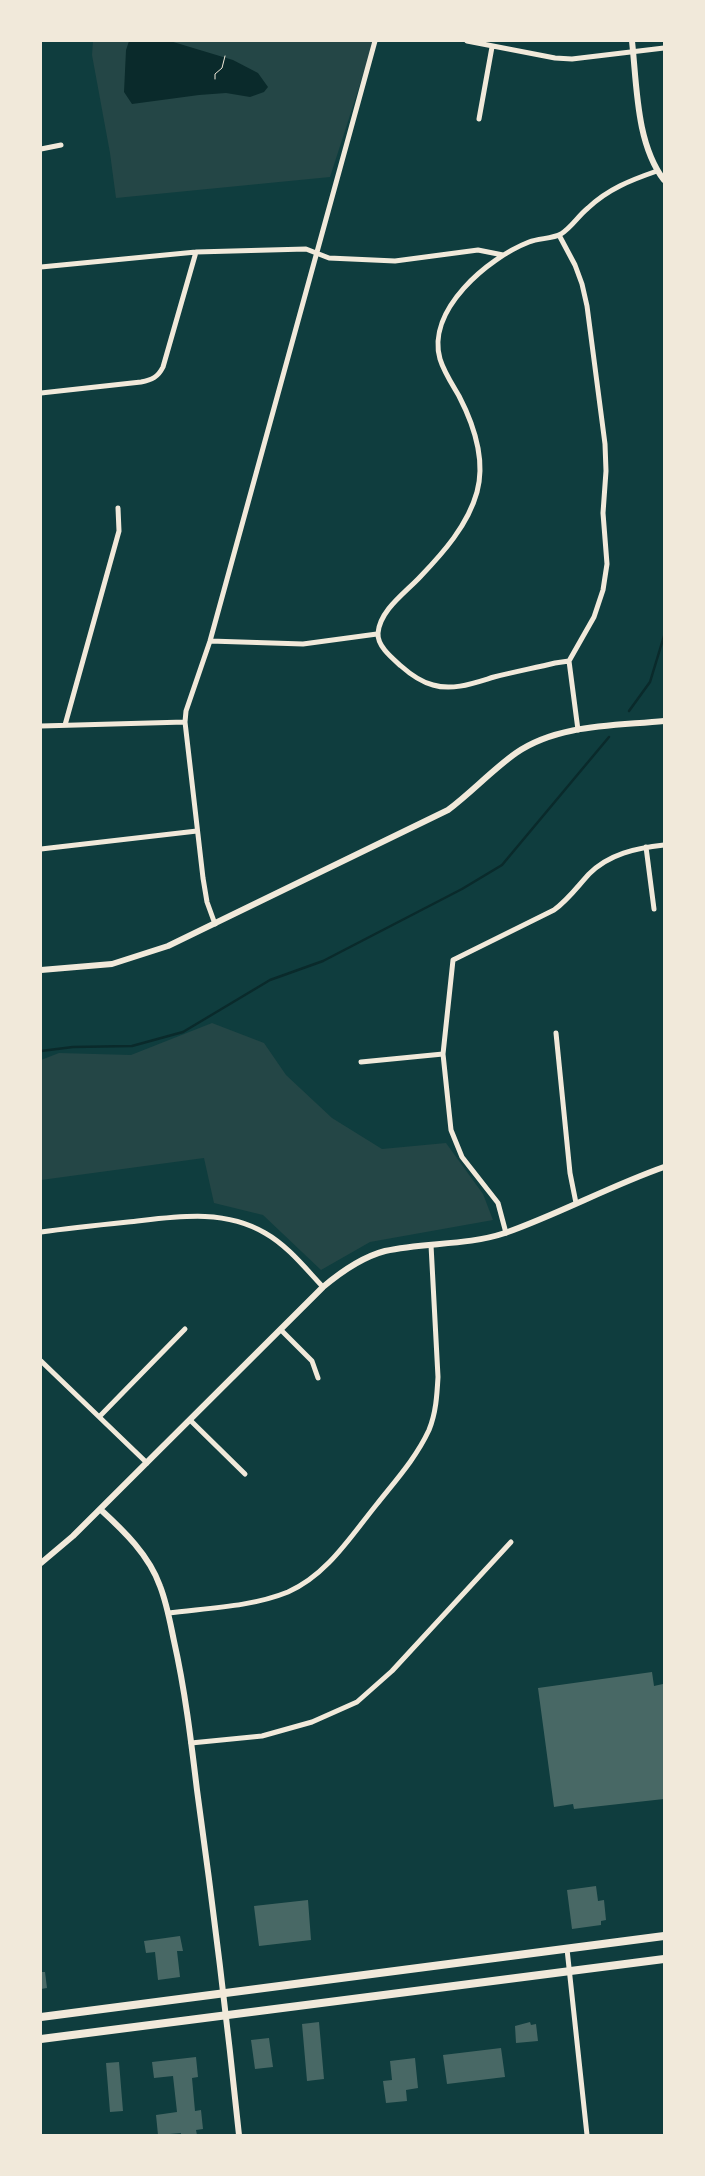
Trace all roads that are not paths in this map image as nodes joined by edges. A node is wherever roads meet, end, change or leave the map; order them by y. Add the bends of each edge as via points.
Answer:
1 (375, 41) edge
2 (467, 41) edge
3 (632, 41) edge
4 (492, 47) junction
5 (664, 48) edge
6 (633, 52) junction
7 (480, 119) dead end
8 (60, 145) dead end
9 (41, 148) edge
10 (657, 171) junction
11 (664, 180) edge
12 (559, 235) junction
13 (196, 252) junction
14 (317, 253) junction
15 (503, 256) junction
16 (41, 267) edge
17 (41, 393) edge
18 (118, 508) dead end
19 (378, 634) junction
20 (210, 641) junction
21 (569, 661) junction
22 (664, 721) edge
23 (185, 722) junction
24 (65, 725) junction
25 (41, 726) edge
26 (578, 730) junction
27 (197, 831) junction
28 (664, 845) edge
29 (646, 847) junction
30 (41, 849) edge
31 (654, 910) dead end
32 (215, 924) junction
33 (41, 970) edge
34 (556, 1033) dead end
35 (443, 1054) junction
36 (361, 1062) dead end
37 (664, 1167) edge
38 (576, 1203) junction
39 (41, 1232) edge
40 (506, 1233) junction
41 (431, 1245) junction
42 (323, 1287) junction
43 (185, 1330) dead end
44 (281, 1330) junction
45 (41, 1361) edge
46 (318, 1378) dead end
47 (100, 1416) junction
48 (190, 1420) junction
49 (147, 1462) junction
50 (245, 1474) dead end
51 (100, 1509) junction
52 (511, 1542) dead end
53 (41, 1563) edge
54 (168, 1614) junction
55 (191, 1743) junction
56 (664, 1936) edge
57 (567, 1949) junction
58 (664, 1959) edge
59 (569, 1971) junction
60 (225, 1993) junction
61 (226, 2014) junction
62 (41, 2016) edge
63 (41, 2039) edge
64 (239, 2135) edge
65 (587, 2135) edge

1 - 14 street
2 - 4 street
3 - 6 street
4 - 6 street via 572,60
4 - 7 street
5 - 6 street
6 - 10 street via 644,136
8 - 9 street
10 - 11 street
10 - 12 street via 608,191
12 - 15 street via 529,242
12 - 21 street via 575,265 587,306 606,444 605,578 594,617
13 - 14 street via 306,249
13 - 16 street
13 - 17 street via 160,374 141,382
14 - 15 street via 328,258 395,261 478,250
14 - 20 street
15 - 19 street via 468,284 453,301 441,324 438,347 445,371 468,413 480,451 480,482 473,508 438,557 392,605 380,624
18 - 24 street via 119,531
19 - 20 street via 304,644
19 - 21 street via 379,642 400,665 422,682 434,686 467,685
20 - 23 street
21 - 26 street
22 - 26 street
23 - 24 street
23 - 27 street
24 - 25 street
26 - 32 street via 531,744 506,760 448,810
27 - 30 street
27 - 32 street via 207,902
28 - 29 street
29 - 31 street
29 - 35 street via 609,858 554,910 454,960
32 - 33 street via 168,946 112,964
34 - 38 street
35 - 36 street
35 - 40 street via 454,1141 462,1157 498,1203
37 - 38 street
38 - 40 street
39 - 42 street via 185,1215 210,1216 265,1232 284,1246
40 - 41 street via 472,1241
41 - 42 street via 384,1252 360,1261
41 - 54 street via 438,1378 436,1399 430,1428 410,1462 335,1556 303,1584 255,1602
42 - 44 street
43 - 47 street
44 - 46 street via 312,1362
44 - 48 street
45 - 47 street
47 - 49 street
48 - 49 street
48 - 50 street
49 - 51 street
51 - 53 street
51 - 54 street via 125,1532 146,1560 160,1584
52 - 55 street via 392,1671 357,1702 312,1722 262,1736
54 - 55 street
55 - 60 street
56 - 57 main road
57 - 59 street
57 - 60 main road
58 - 59 main road
59 - 61 main road
59 - 65 street
60 - 61 street
60 - 62 main road
61 - 63 main road
61 - 64 street

